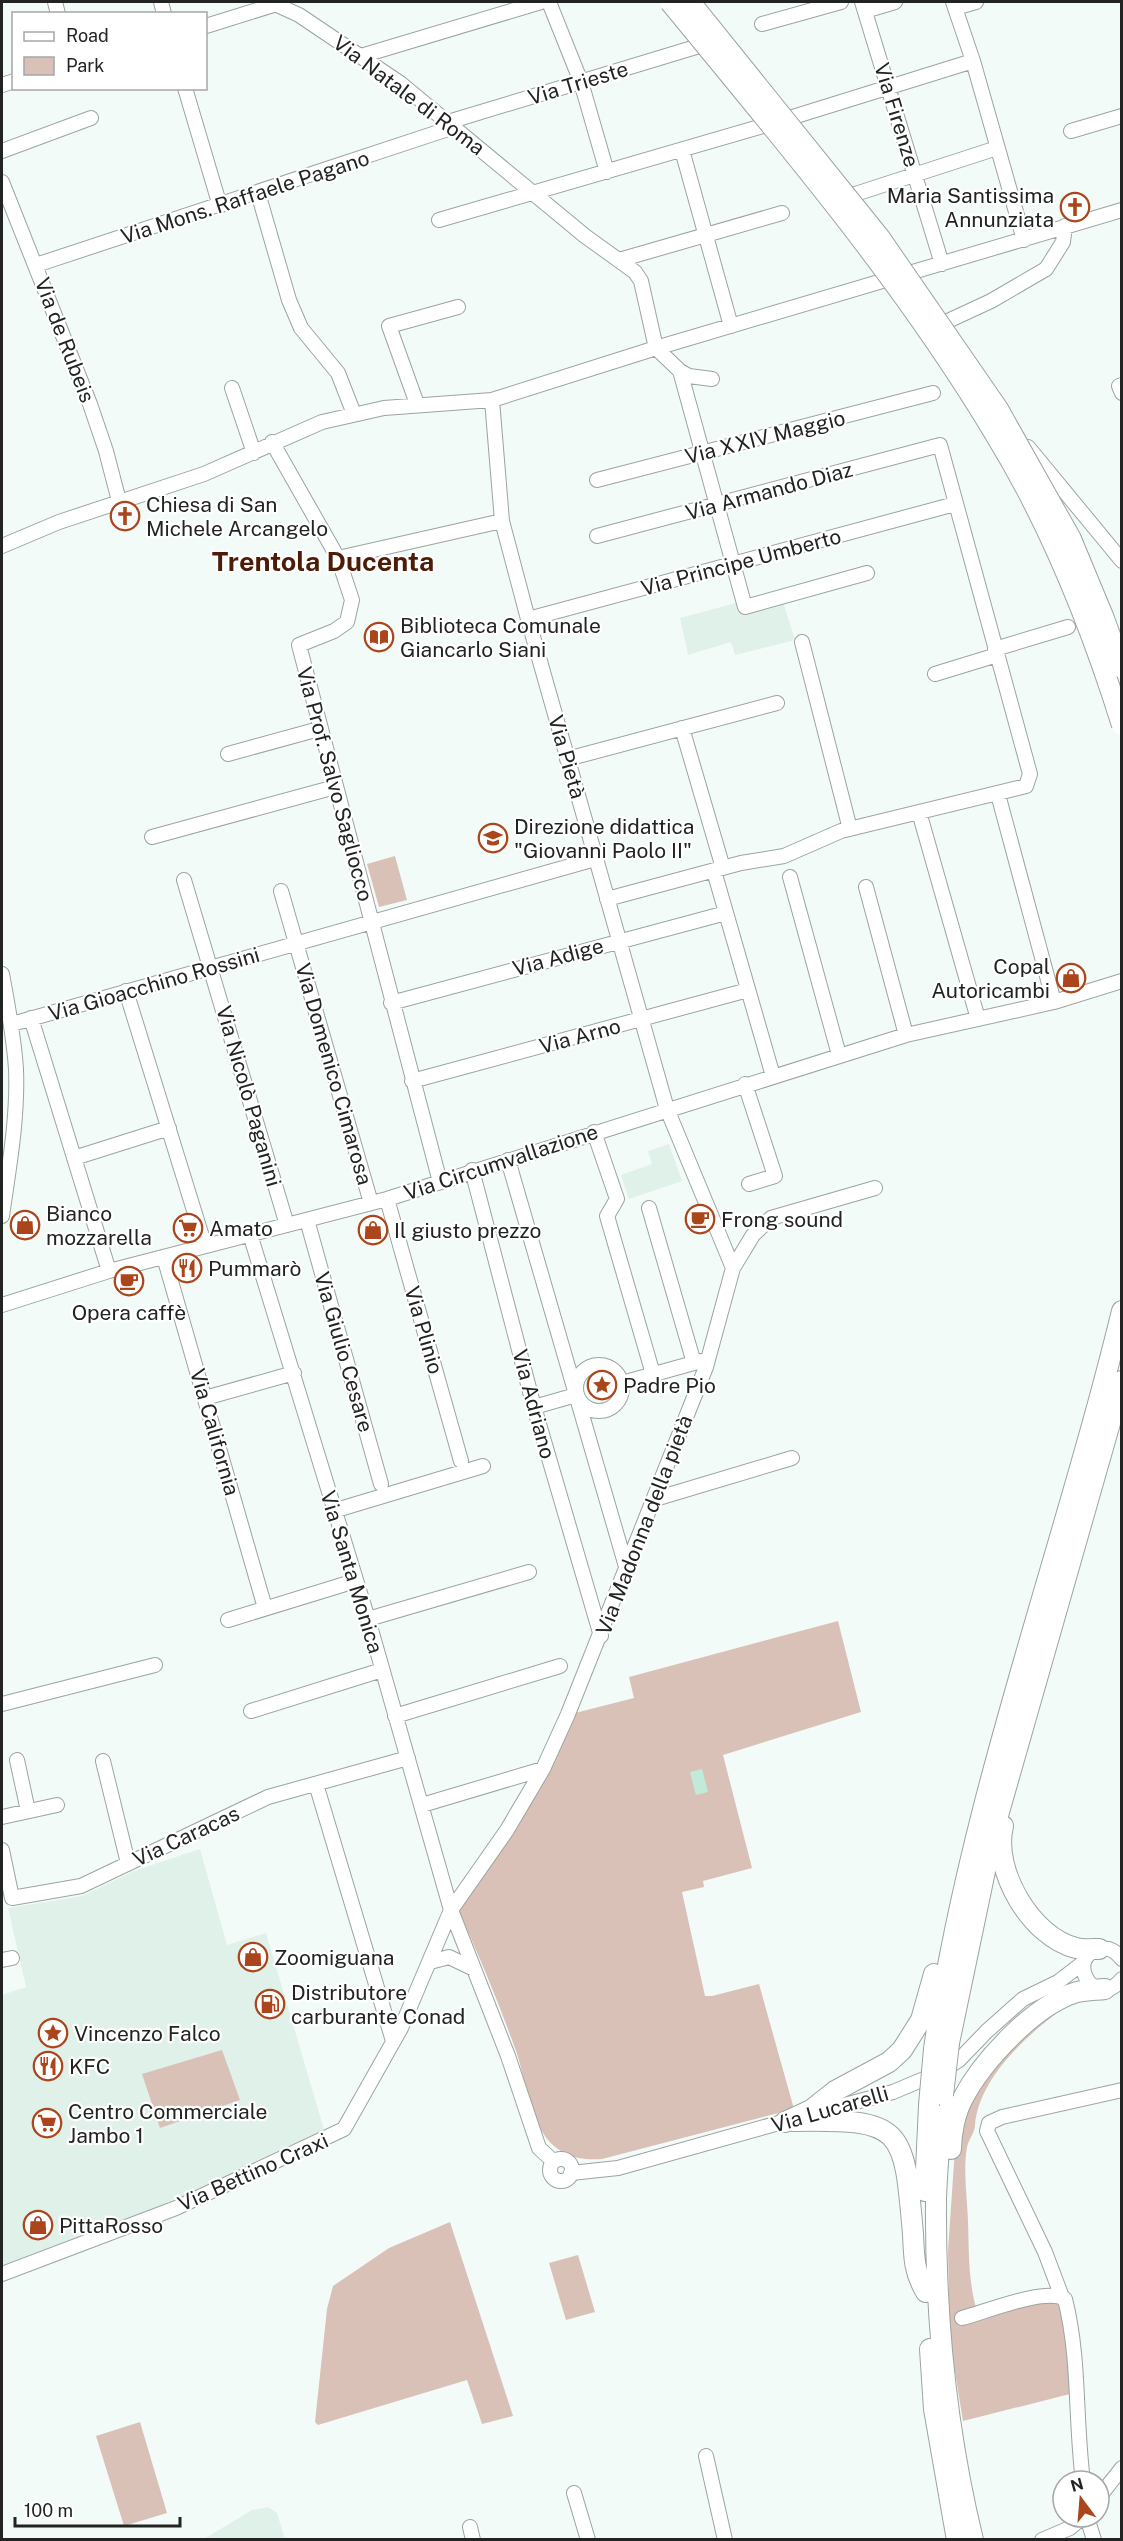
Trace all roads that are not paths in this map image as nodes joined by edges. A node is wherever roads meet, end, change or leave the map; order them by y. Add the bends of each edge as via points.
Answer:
1 (541, 2) edge
2 (549, 2) edge
3 (672, 2) edge
4 (690, 2) edge
5 (841, 2) edge
6 (896, 2) edge
7 (976, 2) edge
8 (280, 3) edge
9 (954, 5) edge
10 (864, 6) edge
11 (762, 24) dead end
12 (207, 26) edge
13 (709, 43) junction
14 (361, 56) junction
15 (973, 61) junction
16 (581, 82) junction
17 (889, 87) junction
18 (186, 90) edge
19 (1122, 116) edge
20 (91, 118) dead end
21 (780, 121) junction
22 (451, 125) junction
23 (1071, 131) dead end
24 (997, 148) junction
25 (682, 150) junction
26 (2, 151) edge
27 (607, 172) junction
28 (915, 174) junction
29 (2, 182) edge
30 (258, 193) junction
31 (535, 193) junction
32 (840, 199) junction
33 (220, 206) junction
34 (1122, 210) edge
35 (782, 213) dead end
36 (439, 220) dead end
37 (1065, 226) junction
38 (707, 235) junction
39 (1024, 240) junction
40 (619, 260) junction
41 (942, 264) junction
42 (36, 265) junction
43 (900, 278) junction
44 (458, 307) dead end
45 (731, 326) junction
46 (937, 326) junction
47 (656, 348) junction
48 (680, 371) junction
49 (712, 379) dead end
50 (232, 388) dead end
51 (933, 393) dead end
52 (492, 400) junction
53 (417, 404) junction
54 (354, 414) junction
55 (272, 442) junction
56 (254, 453) junction
57 (704, 453) junction
58 (597, 480) dead end
59 (119, 501) junction
60 (718, 504) junction
61 (955, 504) junction
62 (502, 521) junction
63 (597, 536) dead end
64 (2, 546) edge
65 (338, 558) junction
66 (1122, 561) edge
67 (732, 566) junction
68 (867, 573) dead end
69 (528, 619) junction
70 (1068, 627) dead end
71 (802, 642) dead end
72 (996, 652) junction
73 (1122, 668) edge
74 (935, 674) dead end
75 (777, 703) dead end
76 (1122, 725) edge
77 (682, 728) junction
78 (319, 729) junction
79 (228, 754) dead end
80 (567, 759) junction
81 (335, 788) junction
82 (999, 798) dead end
83 (919, 812) junction
84 (850, 830) junction
85 (152, 837) dead end
86 (595, 859) junction
87 (718, 870) junction
88 (790, 878) dead end
89 (184, 880) dead end
90 (866, 887) dead end
91 (281, 891) dead end
92 (607, 899) junction
93 (726, 913) junction
94 (371, 922) junction
95 (619, 940) junction
96 (296, 944) junction
97 (211, 967) junction
98 (2, 981) edge
99 (1122, 981) edge
100 (748, 990) junction
101 (126, 991) junction
102 (1054, 1002) junction
103 (391, 1003) junction
104 (31, 1018) junction
105 (983, 1018) junction
106 (642, 1019) junction
107 (12, 1024) junction
108 (906, 1035) junction
109 (839, 1055) junction
110 (772, 1076) junction
111 (412, 1081) junction
112 (745, 1084) junction
113 (16, 1088) junction
114 (2, 1092) edge
115 (667, 1109) junction
116 (169, 1128) junction
117 (594, 1132) junction
118 (74, 1158) junction
119 (508, 1160) junction
120 (472, 1170) junction
121 (440, 1182) junction
122 (749, 1184) dead end
123 (875, 1188) dead end
124 (387, 1199) junction
125 (371, 1203) junction
126 (649, 1208) dead end
127 (2, 1215) edge
128 (307, 1220) junction
129 (287, 1225) junction
130 (250, 1234) junction
131 (205, 1246) junction
132 (164, 1257) junction
133 (733, 1268) junction
134 (109, 1271) junction
135 (4, 1300) edge
136 (1122, 1311) edge
137 (709, 1358) junction
138 (694, 1363) junction
139 (294, 1373) junction
140 (652, 1374) junction
141 (1122, 1381) edge
142 (622, 1383) junction
143 (576, 1395) junction
144 (205, 1398) junction
145 (534, 1407) junction
146 (1106, 1409) junction
147 (792, 1458) dead end
148 (461, 1461) dead end
149 (483, 1466) dead end
150 (381, 1484) dead end
151 (655, 1498) junction
152 (333, 1511) junction
153 (627, 1570) junction
154 (530, 1572) dead end
155 (355, 1581) junction
156 (265, 1608) junction
157 (368, 1619) junction
158 (228, 1620) dead end
159 (601, 1636) junction
160 (155, 1665) dead end
161 (561, 1666) dead end
162 (382, 1670) junction
163 (1033, 1693) junction
164 (2, 1704) edge
165 (250, 1711) dead end
166 (395, 1716) junction
167 (408, 1758) junction
168 (17, 1760) dead end
169 (103, 1761) dead end
170 (543, 1769) junction
171 (316, 1784) junction
172 (57, 1805) dead end
173 (422, 1805) junction
174 (28, 1811) junction
175 (2, 1816) edge
176 (2, 1850) edge
177 (128, 1863) junction
178 (965, 1887) junction
179 (451, 1910) junction
180 (1092, 1955) junction
181 (1122, 1959) edge
182 (430, 1962) junction
183 (474, 1969) junction
184 (1122, 1979) edge
185 (1058, 1982) junction
186 (1096, 1985) junction
187 (393, 2041) junction
188 (942, 2046) junction
189 (1122, 2090) edge
190 (936, 2100) junction
191 (785, 2122) junction
192 (937, 2270) junction
193 (2, 2274) edge
194 (926, 2292) junction
195 (1062, 2297) junction
196 (962, 2318) dead end
197 (930, 2356) junction
198 (941, 2407) junction
199 (706, 2456) dead end
200 (1122, 2468) edge
201 (1081, 2469) edge
202 (1111, 2482) edge
203 (574, 2493) dead end
204 (1068, 2529) edge
205 (588, 2540) edge
206 (725, 2540) edge
207 (944, 2540) edge
208 (957, 2540) edge
209 (973, 2540) edge
210 (1042, 2540) edge

1 - 14 street
2 - 16 street
3 - 13 street
3 - 76 highway, bridge via 841,212 996,434 1065,567 1095,640
4 - 73 highway, bridge via 880,237 998,409 1071,539
5 - 11 street
6 - 10 street
7 - 9 street
8 - 12 street
8 - 14 street, Via Natale di Roma
9 - 15 street
10 - 17 street, Via Firenze
13 - 16 street, Via Trieste
13 - 21 street
14 - 22 street, Via Natale di Roma
15 - 17 street
15 - 24 street
16 - 22 street, Via Trieste
16 - 27 street
17 - 21 street
17 - 28 street, Via Firenze
18 - 33 street
19 - 23 street
20 - 26 street
21 - 25 street
21 - 32 street
22 - 30 street, Via Mons. Raffaele Pagano
22 - 31 street, Via Natale di Roma
24 - 28 street
24 - 39 street
25 - 27 street
25 - 38 street
27 - 31 street
28 - 32 street
28 - 41 street, Via Firenze
29 - 42 street, Via de Rubeis
30 - 33 street, Via Mons. Raffaele Pagano
30 - 54 street via 289,300 302,328 338,373
31 - 36 street
31 - 40 street, Via Natale di Roma
32 - 43 street
33 - 42 street, Via Mons. Raffaele Pagano
34 - 37 street
35 - 38 street
37 - 39 street
37 - 46 street via 1064,242 1046,269
38 - 40 street
38 - 45 street
39 - 41 street
40 - 47 street, Via Natale di Roma via 641,281
41 - 43 street
42 - 59 street, Via de Rubeis via 90,404
43 - 45 street
43 - 46 street
44 - 53 street via 389,326
45 - 47 street
46 - 66 street via 1047,473
47 - 48 street
47 - 52 street
48 - 49 street
48 - 57 street
50 - 56 street
51 - 57 street, Via XXIV Maggio
52 - 53 street
52 - 62 street, Via Pietà
53 - 54 street
54 - 55 street
55 - 56 street
55 - 65 street
56 - 59 street via 204,474
57 - 58 street, Via XXIV Maggio
57 - 60 street
59 - 64 street
60 - 61 street, Via Armando Diaz via 940,445
60 - 63 street, Via Armando Diaz
60 - 67 street
61 - 67 street, Via Principe Umberto
61 - 72 street
62 - 65 street
62 - 69 street, Via Pietà
65 - 78 street, Via Prof. Salvo Sagliocco via 352,600 347,622 299,645
67 - 68 street via 745,607
67 - 69 street, Via Principe Umberto
69 - 80 street, Via Pietà
70 - 72 street
71 - 84 street
72 - 74 street
72 - 83 street via 1030,774 1026,786
75 - 77 street
77 - 80 street
77 - 87 street
78 - 79 street
78 - 81 street, Via Prof. Salvo Sagliocco
80 - 86 street, Via Pietà
81 - 85 street
81 - 94 street, Via Prof. Salvo Sagliocco
82 - 102 street
83 - 84 street
83 - 105 street
84 - 87 street via 784,856
86 - 92 street, Via Pietà
86 - 94 street, Via Gioacchino Rossini
87 - 92 street
87 - 93 street
88 - 109 street
89 - 97 street, Via Nicolò Paganini
90 - 108 street
91 - 96 street
92 - 95 street, Via Pietà
93 - 95 street, Via Adige
93 - 100 street
94 - 96 street, Via Gioacchino Rossini
94 - 103 street, Via Prof. Salvo Sagliocco
95 - 103 street, Via Adige
95 - 106 street, Via Pietà
96 - 97 street, Via Gioacchino Rossini
96 - 125 street, Via Domenico Cimarosa
97 - 101 street, Via Gioacchino Rossini
97 - 129 street, Via Nicolò Paganini
98 - 107 street
99 - 102 street, Via Circumvallazione
100 - 106 street, Via Arno
100 - 110 street
101 - 104 street, Via Gioacchino Rossini
101 - 116 street
102 - 105 street, Via Circumvallazione
103 - 111 street, Via Prof. Salvo Sagliocco
104 - 107 street, Via Gioacchino Rossini
104 - 118 street
105 - 108 street, Via Circumvallazione
106 - 111 street, Via Arno
106 - 115 street, Via Pietà
107 - 113 street
108 - 109 street, Via Circumvallazione
109 - 110 street, Via Circumvallazione
110 - 112 street, Via Circumvallazione
111 - 121 street, Via Prof. Salvo Sagliocco
112 - 115 street, Via Circumvallazione
112 - 122 street via 775,1176
113 - 114 street
113 - 127 street
115 - 117 street, Via Circumvallazione
115 - 133 street
116 - 118 street
116 - 131 street
117 - 119 street, Via Circumvallazione
117 - 140 street via 617,1199 607,1216
118 - 134 street
119 - 120 street, Via Circumvallazione
119 - 143 street
120 - 121 street, Via Circumvallazione
120 - 145 street, Via Adriano
121 - 124 street, Via Circumvallazione
123 - 133 street via 771,1218 753,1236
124 - 125 street, Via Circumvallazione
124 - 148 street, Via Plinio
125 - 128 street, Via Circumvallazione
126 - 138 street
128 - 129 street, Via Circumvallazione
128 - 150 street, Via Giulio Cesare
129 - 130 street, Via Circumvallazione
130 - 131 street, Via Circumvallazione
130 - 139 street, Via Santa Monica
131 - 132 street, Via Circumvallazione
132 - 134 street, Via Circumvallazione
132 - 144 street, Via California
133 - 137 street, Via Madonna della pietà
134 - 135 street, Via Circumvallazione
136 - 146 highway
137 - 138 street
137 - 151 street, Via Madonna della pietà
138 - 140 street
139 - 144 street
139 - 152 street, Via Santa Monica
140 - 142 street
141 - 146 highway
142 - 143 street via 615,1405 601,1411 586,1407
142 - 143 street via 614,1370 593,1365 577,1380
143 - 145 street
143 - 153 street
144 - 156 street, Via California
145 - 159 street, Via Adriano
146 - 163 highway
146 - 178 highway via 1004,1734
147 - 151 street
149 - 152 street
151 - 153 street, Via Madonna della pietà
152 - 155 street, Via Santa Monica
153 - 159 street, Via Madonna della pietà
154 - 157 street
155 - 156 street
155 - 157 street, Via Santa Monica
156 - 158 street
157 - 162 street, Via Santa Monica
159 - 170 street, Via Madonna della pietà
160 - 164 street
161 - 166 street
162 - 165 street
162 - 166 street, Via Santa Monica
163 - 180 highway via 1029,1725 1001,1833 1004,1867 1013,1892 1033,1920 1055,1939
163 - 188 highway via 993,1833
166 - 167 street, Via Santa Monica
167 - 171 street, Via Caracas
167 - 173 street, Via Santa Monica
168 - 174 street
169 - 177 street
170 - 173 street
170 - 179 street, Via Madonna della pietà via 507,1830
171 - 177 street, Via Caracas via 268,1797
171 - 187 street
172 - 174 street
173 - 179 street, Via Santa Monica
174 - 175 street
176 - 177 street, Via Caracas via 12,1898 81,1886
178 - 188 highway via 944,1980
178 - 191 highway via 948,1908 930,1990 912,2037 889,2062
179 - 182 street, Via Bettino Craxi
179 - 183 street, Via Lucarelli
180 - 181 street via 1112,1950
180 - 185 street, Via Lucarelli
180 - 186 street via 1084,1975
182 - 183 street via 449,1957
182 - 187 street, Via Bettino Craxi
183 - 191 street, Via Lucarelli via 539,2148 553,2162 567,2160 571,2173 618,2168
184 - 186 street, Via Lucarelli via 1117,1984
185 - 186 street, Via Lucarelli
185 - 191 street, Via Lucarelli via 1023,1999 959,2060 938,2073 893,2092
186 - 192 highway via 1050,2006 1019,2029 982,2068 961,2101 951,2139 949,2216
187 - 193 street, Via Bettino Craxi via 348,2123 337,2134 176,2208
188 - 190 highway, bridge
189 - 195 street via 1002,2116 989,2123 987,2131 1046,2252
190 - 192 highway
190 - 194 highway via 925,2142
191 - 194 highway via 867,2122 886,2130 897,2141 907,2176 916,2275
192 - 198 highway
194 - 197 highway
195 - 196 street via 1042,2295
195 - 201 street via 1076,2356
197 - 198 highway
197 - 207 highway via 926,2377 948,2523
198 - 208 highway
198 - 209 highway
199 - 206 street
200 - 202 street
203 - 205 street
204 - 210 street

